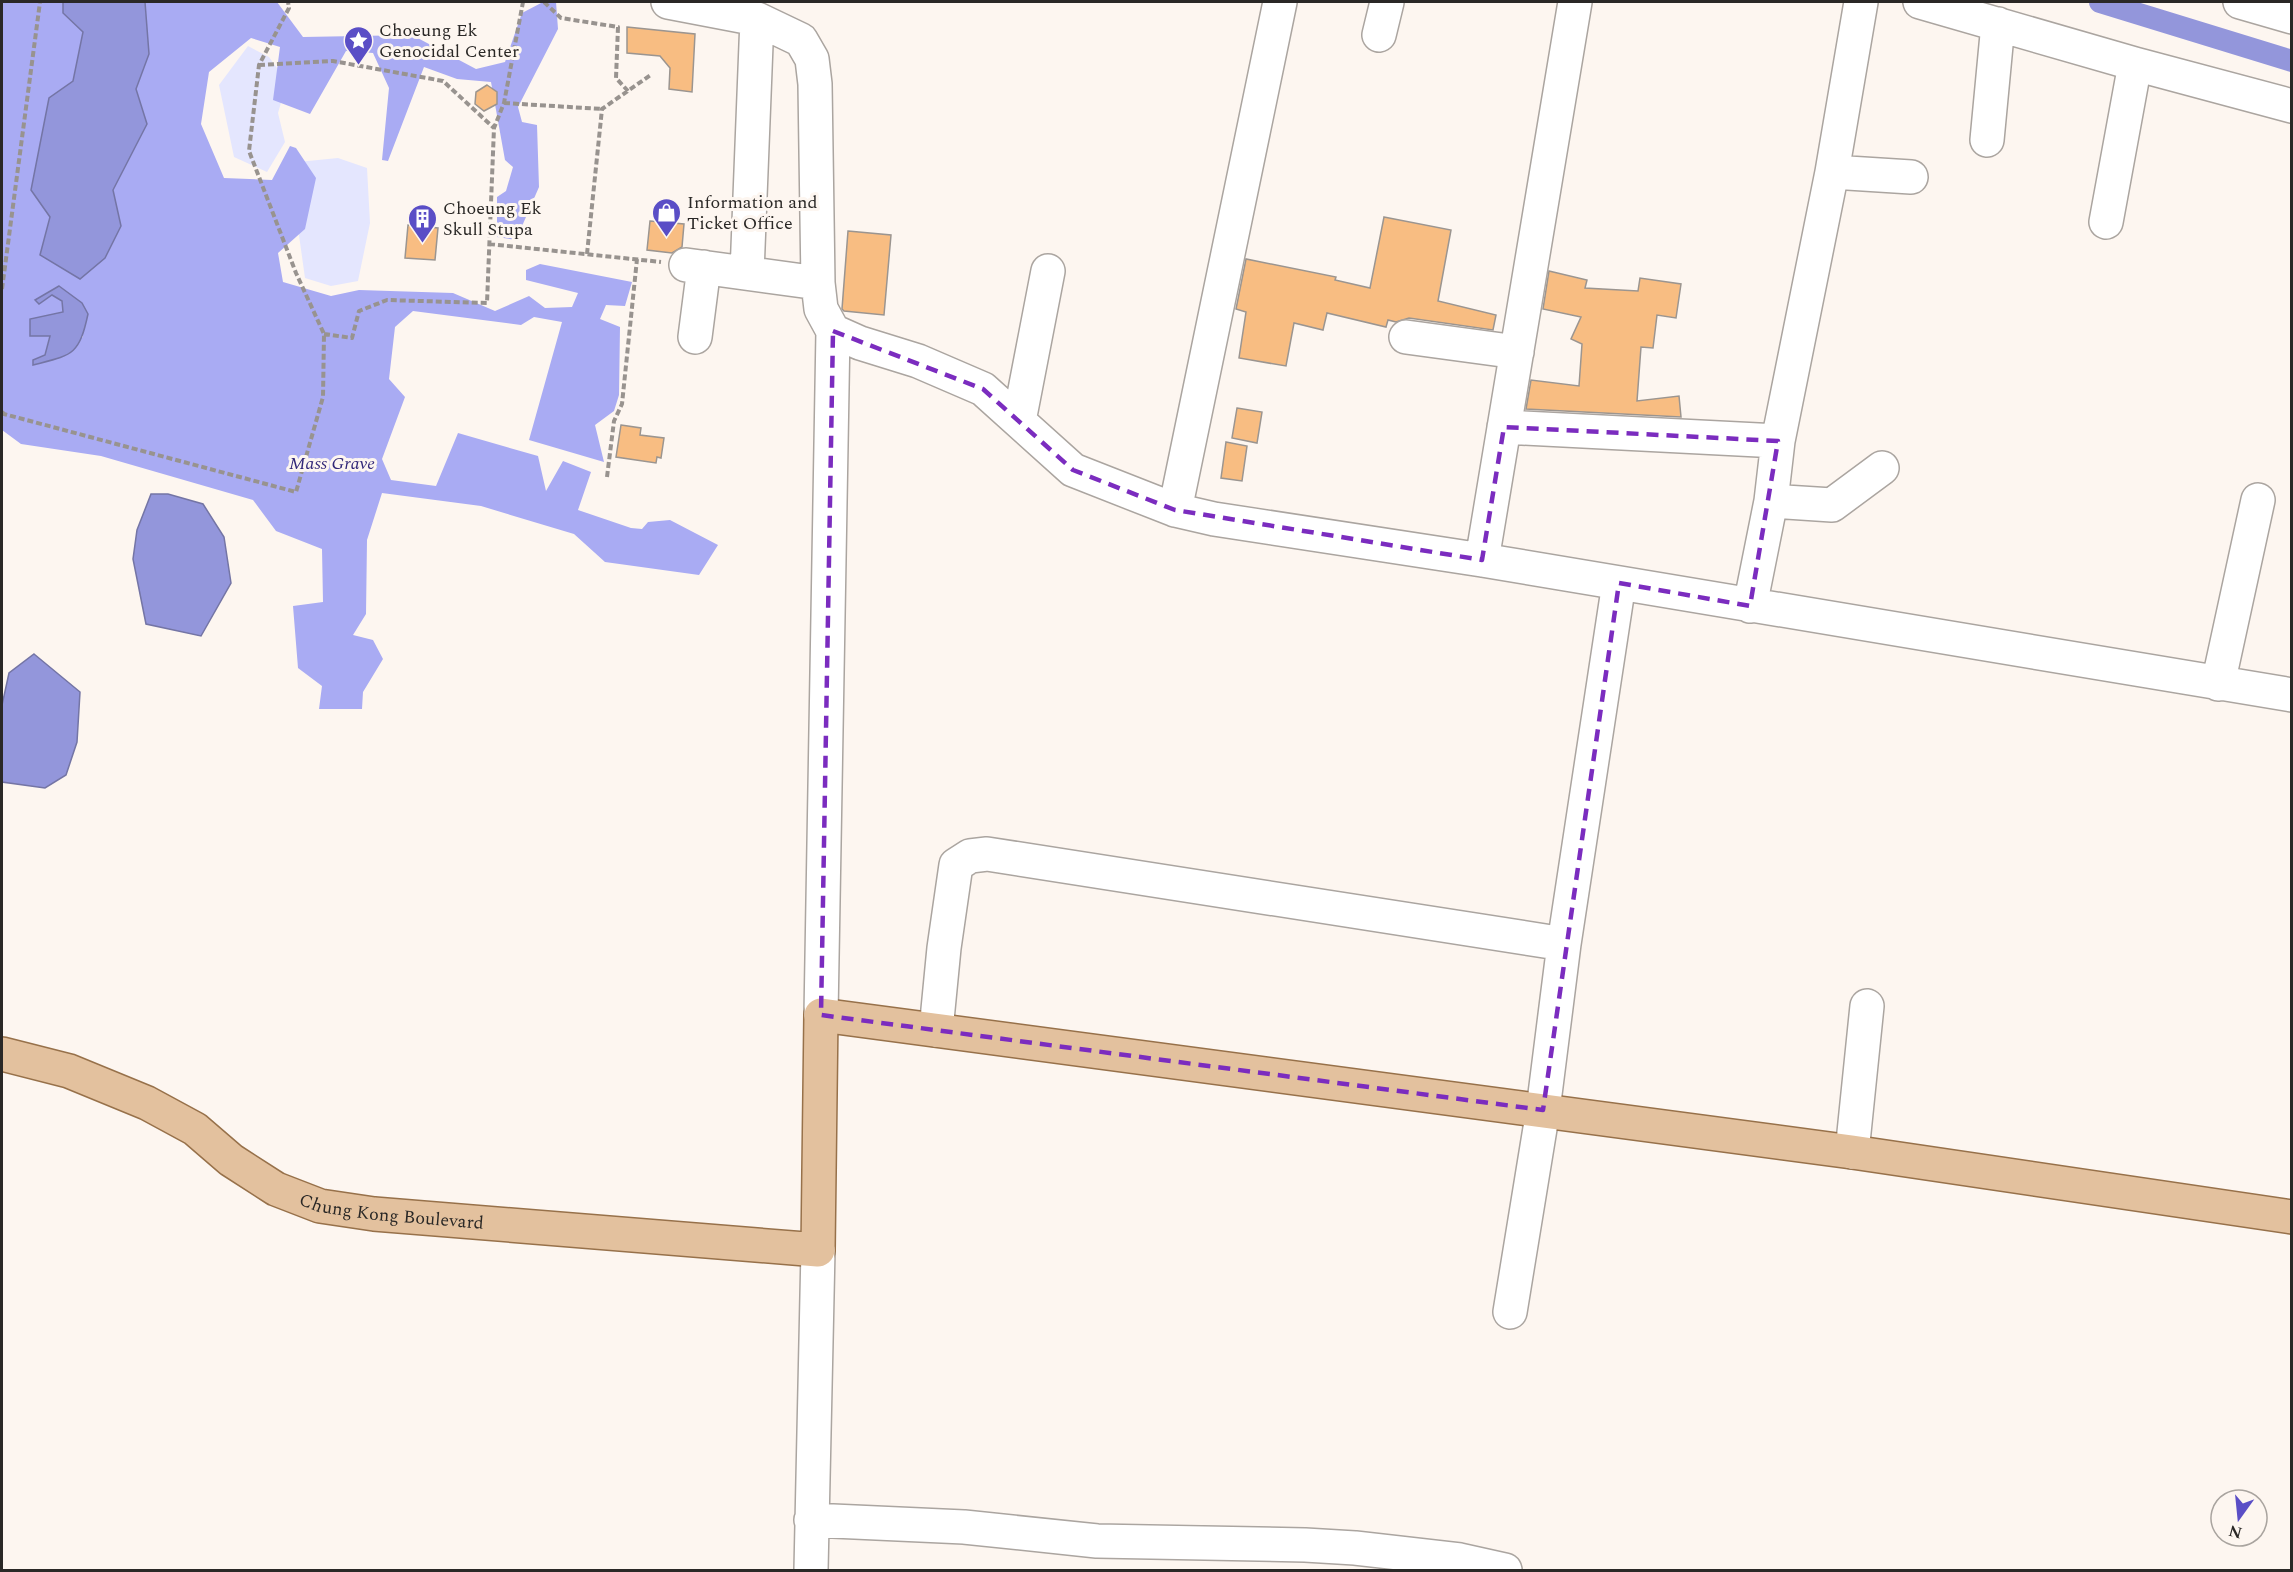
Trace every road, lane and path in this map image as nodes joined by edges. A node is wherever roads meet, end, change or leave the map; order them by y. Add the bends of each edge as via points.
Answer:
1 (40, 2) edge
2 (288, 2) edge
3 (523, 2) edge
4 (543, 2) edge
5 (668, 2) edge
6 (1280, 2) edge
7 (1387, 2) edge
8 (1575, 2) edge
9 (1861, 2) edge
10 (1920, 2) edge
11 (2240, 2) edge
12 (2292, 17) edge
13 (757, 19) junction
14 (1998, 24) junction
15 (1379, 35) dead end
16 (2135, 64) junction
17 (259, 65) junction
18 (652, 74) dead end
19 (628, 91) junction
20 (504, 103) junction
21 (2292, 106) edge
22 (602, 109) junction
23 (494, 128) junction
24 (1988, 140) dead end
25 (1832, 172) junction
26 (1911, 177) dead end
27 (2106, 222) dead end
28 (489, 244) junction
29 (587, 254) junction
30 (637, 259) junction
31 (695, 266) junction
32 (1048, 271) dead end
33 (747, 273) junction
34 (818, 283) junction
35 (2, 289) edge
36 (833, 331) junction
37 (324, 334) junction
38 (694, 337) dead end
39 (1406, 337) dead end
40 (1517, 352) junction
41 (2, 412) edge
42 (1019, 421) junction
43 (1504, 427) junction
44 (1778, 441) junction
45 (1882, 468) dead end
46 (607, 477) dead end
47 (2258, 500) dead end
48 (1772, 501) junction
49 (1175, 510) junction
50 (1482, 560) junction
51 (1619, 583) junction
52 (1750, 606) junction
53 (2218, 684) junction
54 (2292, 695) edge
55 (1563, 944) junction
56 (1867, 1006) dead end
57 (821, 1015) junction
58 (936, 1030) junction
59 (2, 1054) edge
60 (1543, 1110) junction
61 (1852, 1152) junction
62 (2292, 1217) edge
63 (818, 1250) junction
64 (1510, 1312) dead end
65 (812, 1520) junction
66 (811, 1570) edge
67 (1505, 1570) edge

1 - 35 path
2 - 17 path via 289,8
3 - 20 path
4 - 19 path via 561,18 618,27 616,78
5 - 13 street
6 - 49 street
7 - 15 street
8 - 40 street
9 - 25 street
10 - 14 street
11 - 12 street
13 - 33 street
13 - 34 street via 801,40 812,59
14 - 16 street
14 - 24 street
16 - 21 street
16 - 27 street
17 - 23 path via 333,61 443,81
17 - 37 path via 249,150
18 - 19 path
19 - 22 path
20 - 22 path
20 - 23 path
22 - 29 path
23 - 28 path
25 - 26 street
25 - 44 street
28 - 29 path
28 - 37 path via 487,303 387,300 359,311 352,338
29 - 30 path
30 - 31 path
30 - 46 path via 622,404 614,421
31 - 33 street
31 - 38 street
32 - 42 street
33 - 34 street
34 - 36 street via 821,309
36 - 42 street via 983,389
36 - 57 street
37 - 41 path via 323,397 296,492
39 - 40 street
40 - 43 street
42 - 49 street via 1073,470
43 - 44 street
43 - 50 street
44 - 48 street
45 - 48 street via 1832,506
47 - 53 street
48 - 52 street
49 - 50 street
50 - 51 street
51 - 52 street
51 - 55 street
52 - 53 street
53 - 54 street
55 - 58 street via 987,854 970,856 956,865
55 - 60 street
56 - 61 street
57 - 58 main road
57 - 63 main road
58 - 60 main road
59 - 63 main road, Chung Kong Boulevard via 69,1071 147,1102 195,1129 231,1160 276,1189 320,1206 374,1214
60 - 61 main road
60 - 64 street
61 - 62 main road
63 - 65 street
65 - 66 street
65 - 67 street via 964,1527 1097,1541 1355,1548 1460,1560

